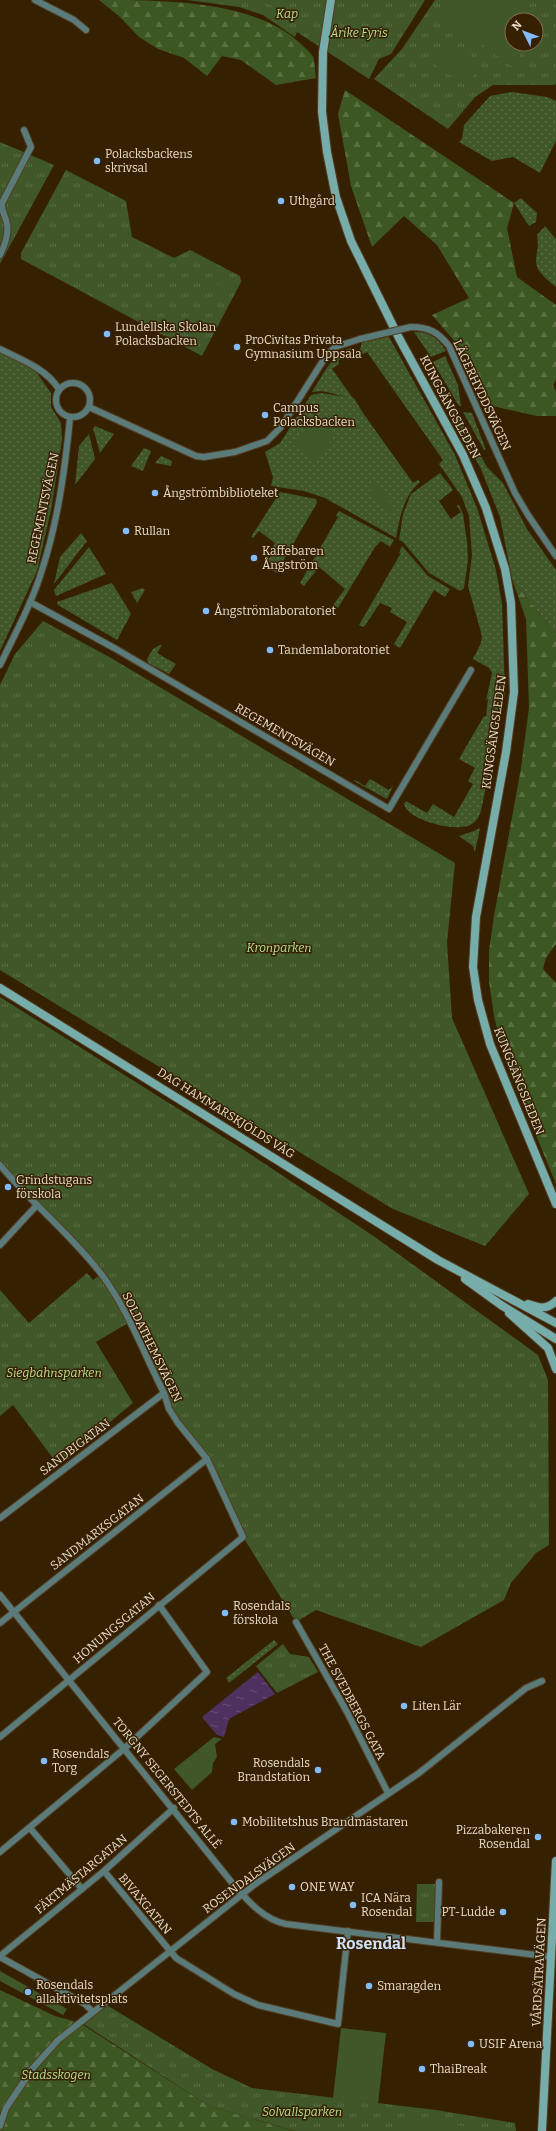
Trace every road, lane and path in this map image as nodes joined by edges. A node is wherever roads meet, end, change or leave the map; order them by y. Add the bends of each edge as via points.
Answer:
1 (35, 0) edge
2 (331, 0) edge
3 (86, 30) dead end
4 (24, 130) dead end
5 (0, 255) edge
6 (0, 349) edge
7 (59, 389) junction
8 (89, 407) junction
9 (70, 418) junction
10 (556, 556) edge
11 (30, 602) junction
12 (0, 665) edge
13 (470, 670) dead end
14 (0, 988) edge
15 (0, 1165) edge
16 (37, 1205) junction
17 (556, 1205) edge
18 (0, 1245) edge
19 (438, 1260) junction
20 (508, 1297) junction
21 (556, 1301) edge
22 (501, 1305) junction
23 (556, 1324) edge
24 (556, 1339) edge
25 (556, 1369) edge
26 (164, 1393) junction
27 (207, 1459) junction
28 (0, 1518) edge
29 (243, 1537) joint
30 (0, 1595) edge
31 (159, 1605) junction
32 (13, 1612) junction
33 (0, 1622) edge
34 (296, 1622) dead end
35 (69, 1680) junction
36 (542, 1681) dead end
37 (0, 1737) edge
38 (125, 1748) junction
39 (388, 1793) junction
40 (174, 1808) junction
41 (30, 1828) junction
42 (0, 1852) edge
43 (556, 1861) edge
44 (104, 1871) junction
45 (439, 1882) dead end
46 (82, 1889) junction
47 (242, 1895) junction
48 (348, 1932) junction
49 (437, 1942) junction
50 (170, 1951) junction
51 (0, 1956) edge
52 (552, 1957) junction
53 (93, 2012) junction
54 (0, 2126) edge
55 (542, 2131) edge

1 - 3 street via 74,20
2 - 17 main road, KUNGSÄNGSLEDEN via 323,52 322,112 336,198 351,241 399,338 464,455 486,508 505,569 511,603 514,692 506,752 476,917 473,967 483,1022 490,1044
4 - 5 street via 31,147 2,203 7,236
6 - 7 street via 42,371
7 - 8 street via 72,382 83,385 90,395
7 - 9 street via 56,406
8 - 9 street via 81,416
8 - 10 street, LÄGERHYDDSVÄGEN, bridge via 196,456 235,452 267,441 281,427 326,356 335,347 411,327 431,329 449,346 515,493
9 - 11 street, REGEMENTSVÄGEN via 64,470 51,538
11 - 12 street, REGEMENTSVÄGEN
11 - 13 street, REGEMENTSVÄGEN via 116,649 389,808
14 - 19 main road, DAG HAMMARSKJÖLDS VÄG
15 - 16 street, SOLDATHEMSVÄGEN via 22,1192
16 - 18 street
16 - 26 street, SOLDATHEMSVÄGEN via 91,1262 112,1290
19 - 20 main road, DAG HAMMARSKJÖLDS VÄG
19 - 22 main road, DAG HAMMARSKJÖLDS VÄG
20 - 21 main road via 543,1308
20 - 23 main road, DAG HAMMARSKJÖLDS VÄG
22 - 24 main road, DAG HAMMARSKJÖLDS VÄG
22 - 25 main road via 548,1348
26 - 27 street, SOLDATHEMSVÄGEN via 169,1410
26 - 28 street, SANDBIGATAN
27 - 29 street, SOLDATHEMSVÄGEN
27 - 32 street, SANDMARKSGATAN
29 - 31 street, HONUNGSGATAN
30 - 32 street, TORGNY SEGERSTEDTS ALLÉ
31 - 35 street, HONUNGSGATAN
31 - 38 street via 207,1672
32 - 33 street, SANDMARKSGATAN
32 - 35 street, TORGNY SEGERSTEDTS ALLÉ
34 - 39 street, THE SVEDBERGS GATA via 347,1712
35 - 37 street, HONUNGSGATAN
35 - 38 street, TORGNY SEGERSTEDTS ALLÉ
36 - 39 street, ROSENDALSVÄGEN via 526,1688 419,1773
38 - 40 street, TORGNY SEGERSTEDTS ALLÉ
38 - 41 street
39 - 47 street, ROSENDALSVÄGEN
40 - 44 street, FÄKTMÄSTARGATAN
40 - 47 street, TORGNY SEGERSTEDTS ALLÉ
41 - 42 street
41 - 46 street
43 - 52 main road, VÅRDSÄTRAVÄGEN
44 - 46 street, FÄKTMÄSTARGATAN
44 - 50 street, BIVAXGATAN
45 - 49 street
46 - 51 street, FÄKTMÄSTARGATAN
47 - 48 street, TORGNY SEGERSTEDTS ALLÉ via 264,1914 281,1923
47 - 50 street, ROSENDALSVÄGEN
48 - 49 street, TORGNY SEGERSTEDTS ALLÉ
48 - 50 street via 338,2024 258,2005 234,1994 176,1958
49 - 52 street, TORGNY SEGERSTEDTS ALLÉ
50 - 53 street, ROSENDALSVÄGEN
51 - 53 street via 85,2004
52 - 55 main road, VÅRDSÄTRAVÄGEN
53 - 54 street, ROSENDALSVÄGEN via 58,2040 33,2068 6,2108

